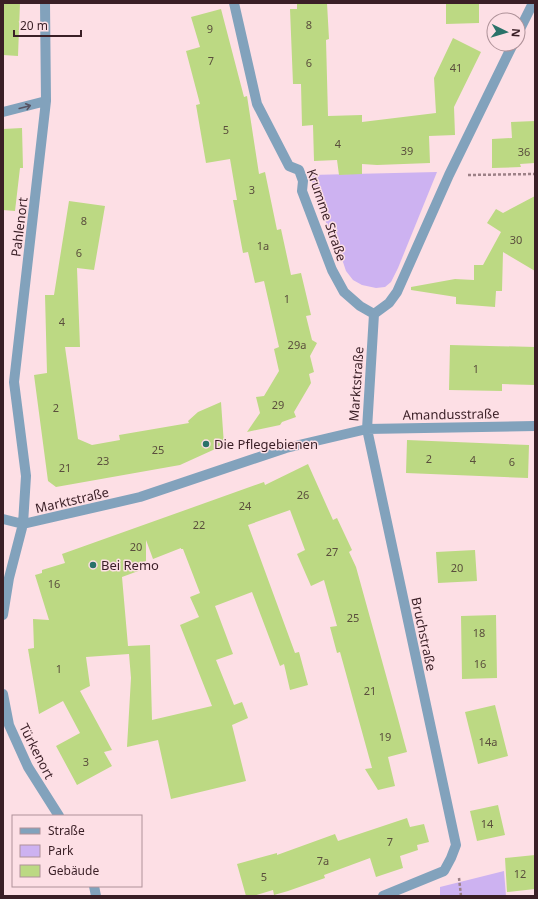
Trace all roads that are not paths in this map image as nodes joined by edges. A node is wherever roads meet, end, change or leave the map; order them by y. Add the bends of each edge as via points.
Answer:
1 (45, 3) edge
2 (234, 3) edge
3 (533, 3) edge
4 (526, 17) edge
5 (509, 52) edge
6 (46, 101) junction
7 (3, 112) edge
8 (374, 314) junction
9 (535, 426) edge
10 (367, 429) junction
11 (3, 519) edge
12 (22, 524) junction
13 (3, 616) edge
14 (3, 694) edge
15 (57, 815) edge
16 (382, 896) edge

1 - 6 street, Pahlenort
2 - 8 street, Krumme Straße via 257,104 289,166 298,170 304,182 302,191 332,270 344,292
3 - 4 street
5 - 8 street via 449,175 397,292 389,303
7 -> 6 street
6 - 12 street, Pahlenort via 14,382 26,476
8 - 10 street, Marktstraße
9 - 10 street, Amandusstraße
10 - 12 street, Marktstraße via 286,448 140,497
10 - 16 street, Bruchstraße via 456,845 444,871
11 - 12 street
12 - 13 street
14 - 15 street, Türkenort via 10,725 28,767

